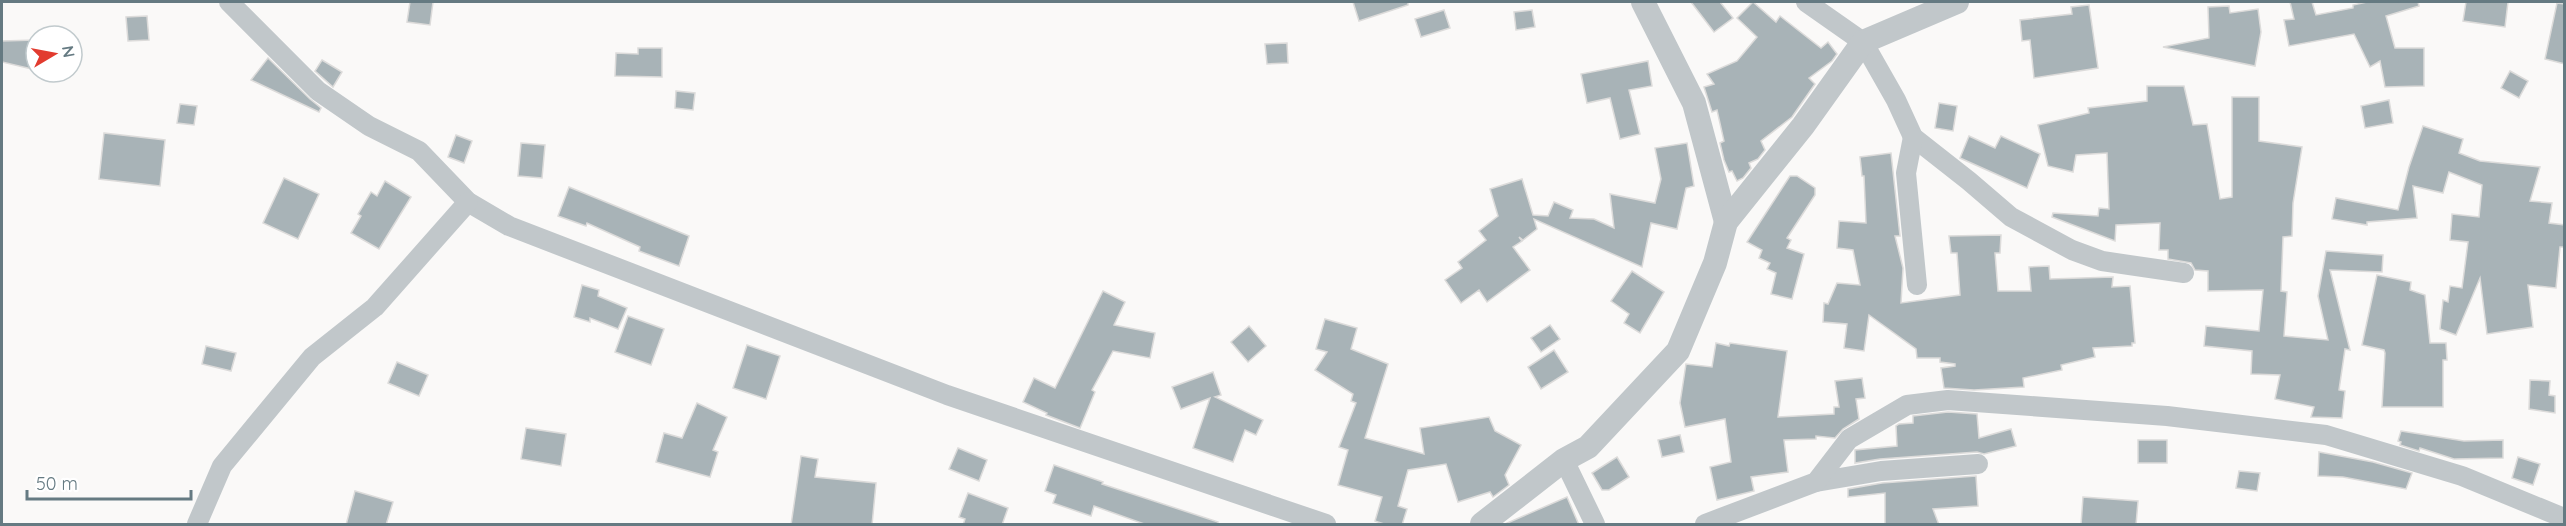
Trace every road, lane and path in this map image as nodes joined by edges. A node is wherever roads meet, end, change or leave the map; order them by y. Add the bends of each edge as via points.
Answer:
1 (229, 2) edge
2 (1643, 2) edge
3 (1806, 2) edge
4 (1957, 2) edge
5 (1863, 42) junction
6 (1912, 137) junction
7 (468, 202) junction
8 (1726, 222) junction
9 (2184, 273) dead end
10 (1917, 285) dead end
11 (1564, 460) junction
12 (1978, 464) dead end
13 (1816, 482) junction
14 (2565, 518) edge
15 (197, 525) edge
16 (1326, 525) edge
17 (1482, 525) edge
18 (1595, 525) edge
19 (1705, 525) edge

1 - 7 street via 318,91 369,126 419,151
2 - 8 street via 1694,103
3 - 5 street
4 - 5 street
5 - 6 street
5 - 8 street via 1803,126
6 - 9 street via 2011,217 2072,250 2102,261
6 - 10 street via 1906,173
7 - 15 street via 375,307 312,357 222,466
7 - 16 street via 509,226 947,395
8 - 11 street via 1715,264 1678,351 1588,447
11 - 17 street
11 - 18 street
12 - 13 street via 1881,471
13 - 14 street via 1849,439 1907,405 1948,400 2167,416 2326,435 2462,476
13 - 19 street

